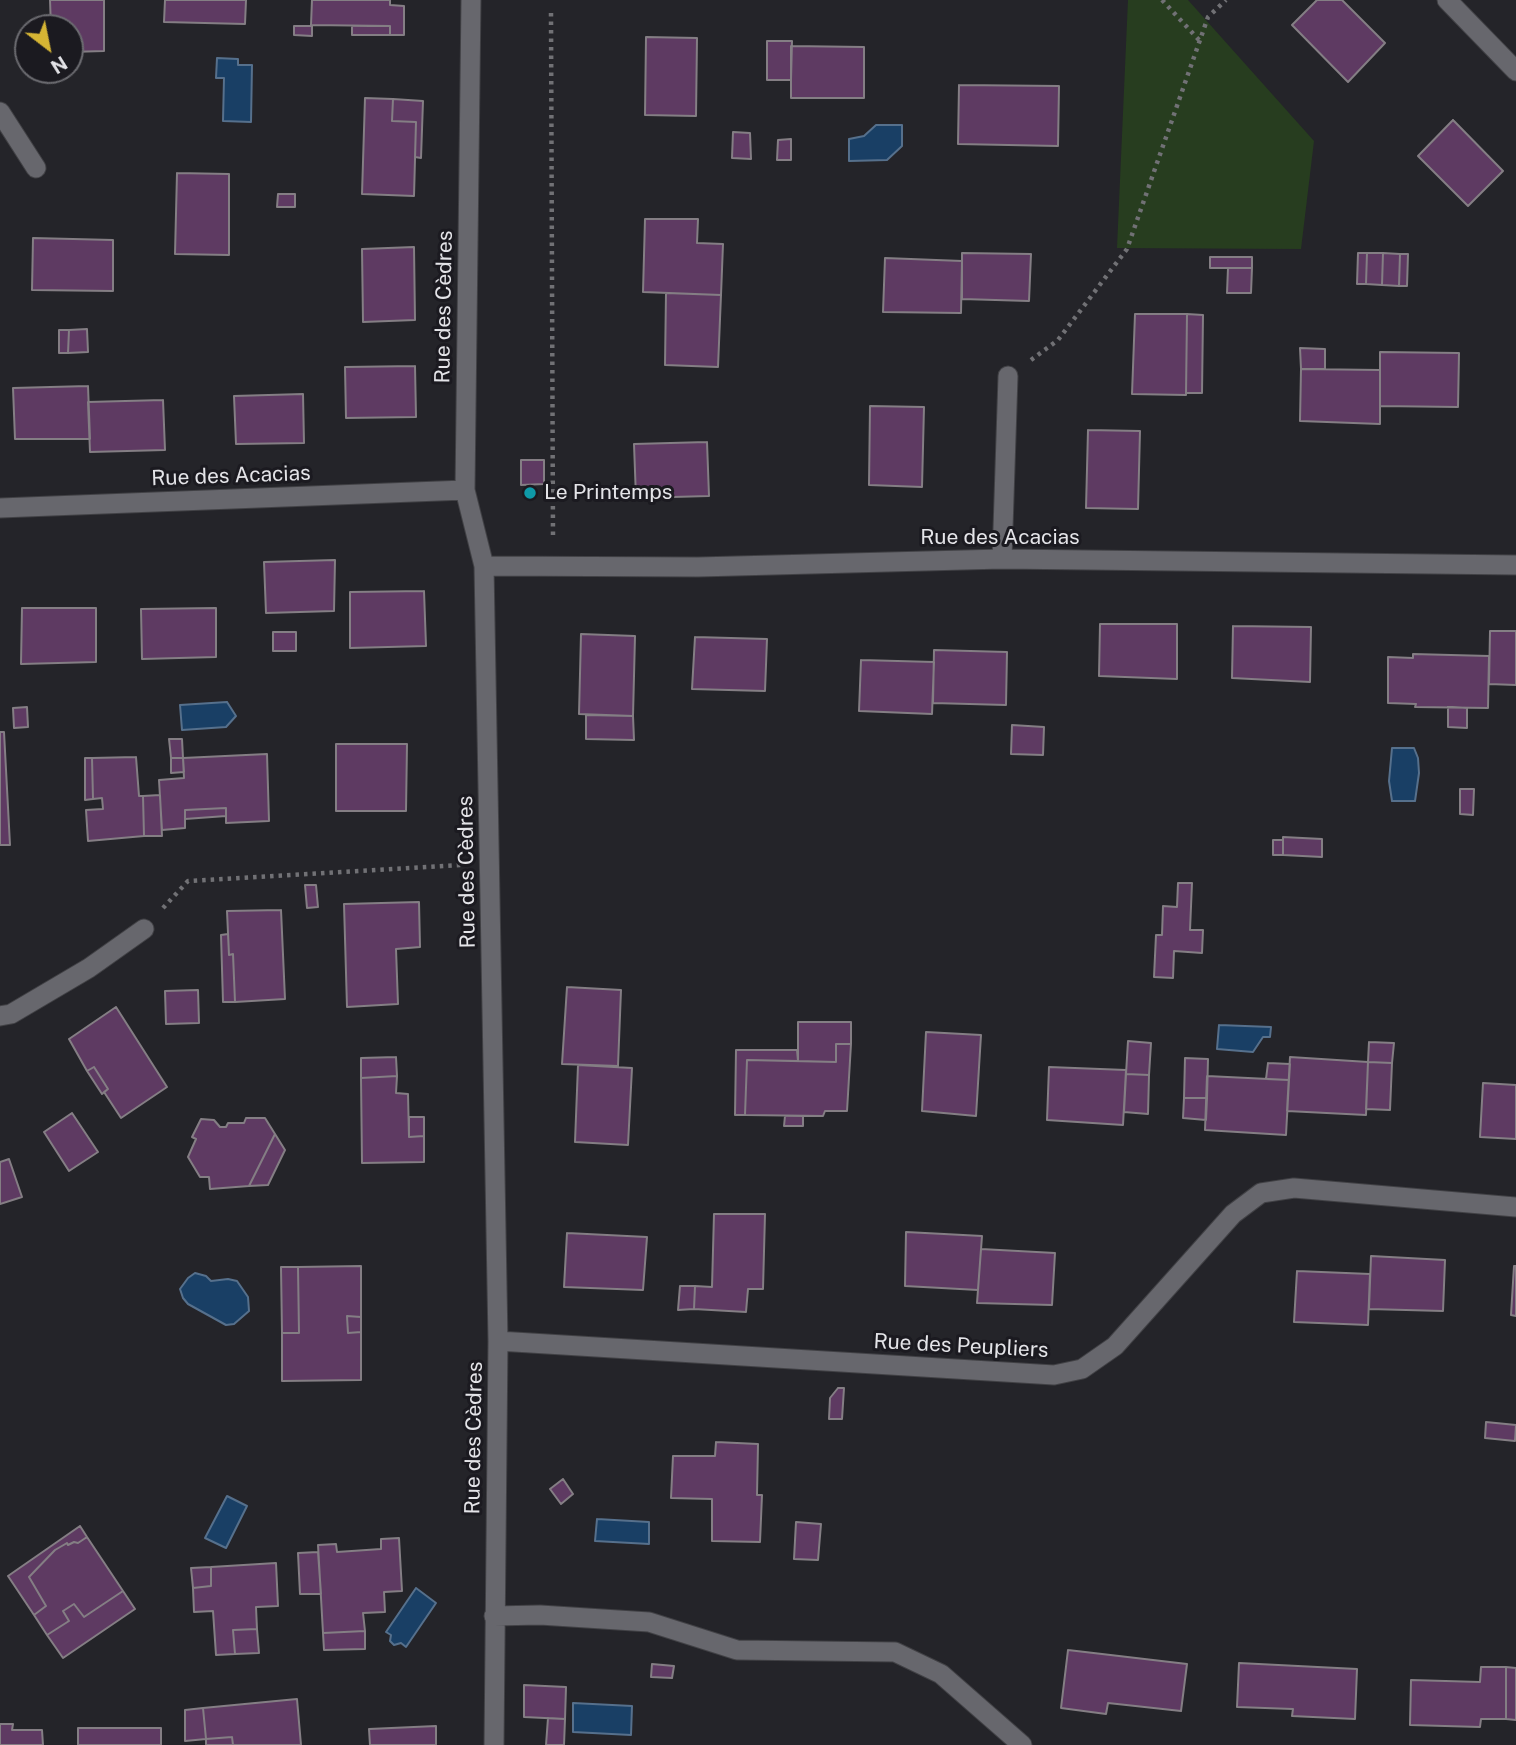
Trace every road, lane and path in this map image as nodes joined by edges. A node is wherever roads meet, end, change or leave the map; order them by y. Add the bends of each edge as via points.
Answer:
1 (471, 0) edge
2 (1162, 0) edge
3 (1226, 0) edge
4 (1447, 0) edge
5 (551, 13) dead end
6 (1200, 41) junction
7 (1516, 71) edge
8 (0, 112) edge
9 (36, 168) dead end
10 (1008, 376) joint
11 (464, 490) junction
12 (0, 508) edge
13 (553, 538) dead end
14 (1002, 559) junction
15 (1516, 565) edge
16 (484, 566) junction
17 (490, 864) junction
18 (144, 929) joint
19 (0, 1016) edge
20 (1516, 1207) edge
21 (498, 1341) junction
22 (494, 1616) junction
23 (494, 1745) edge
24 (1022, 1745) edge

1 - 11 street, Rue des Cèdres
2 - 6 path
3 - 6 path via 1208,17
4 - 7 street
5 - 13 path
6 - 10 path via 1127,249 1058,340
8 - 9 street
10 - 14 street
11 - 12 street, Rue des Acacias
11 - 16 street, Rue des Cèdres
14 - 15 street, Rue des Acacias
14 - 16 street, Rue des Acacias via 698,567
16 - 17 street, Rue des Cèdres
17 - 18 path via 188,881
17 - 21 street, Rue des Cèdres
18 - 19 street via 89,968 12,1014
20 - 21 street, Rue des Peupliers via 1294,1188 1261,1194 1233,1214 1115,1346 1083,1368 1054,1375
21 - 22 street, Rue des Cèdres
22 - 23 street, Rue des Cèdres
22 - 24 street via 649,1622 737,1650 895,1652 941,1674

